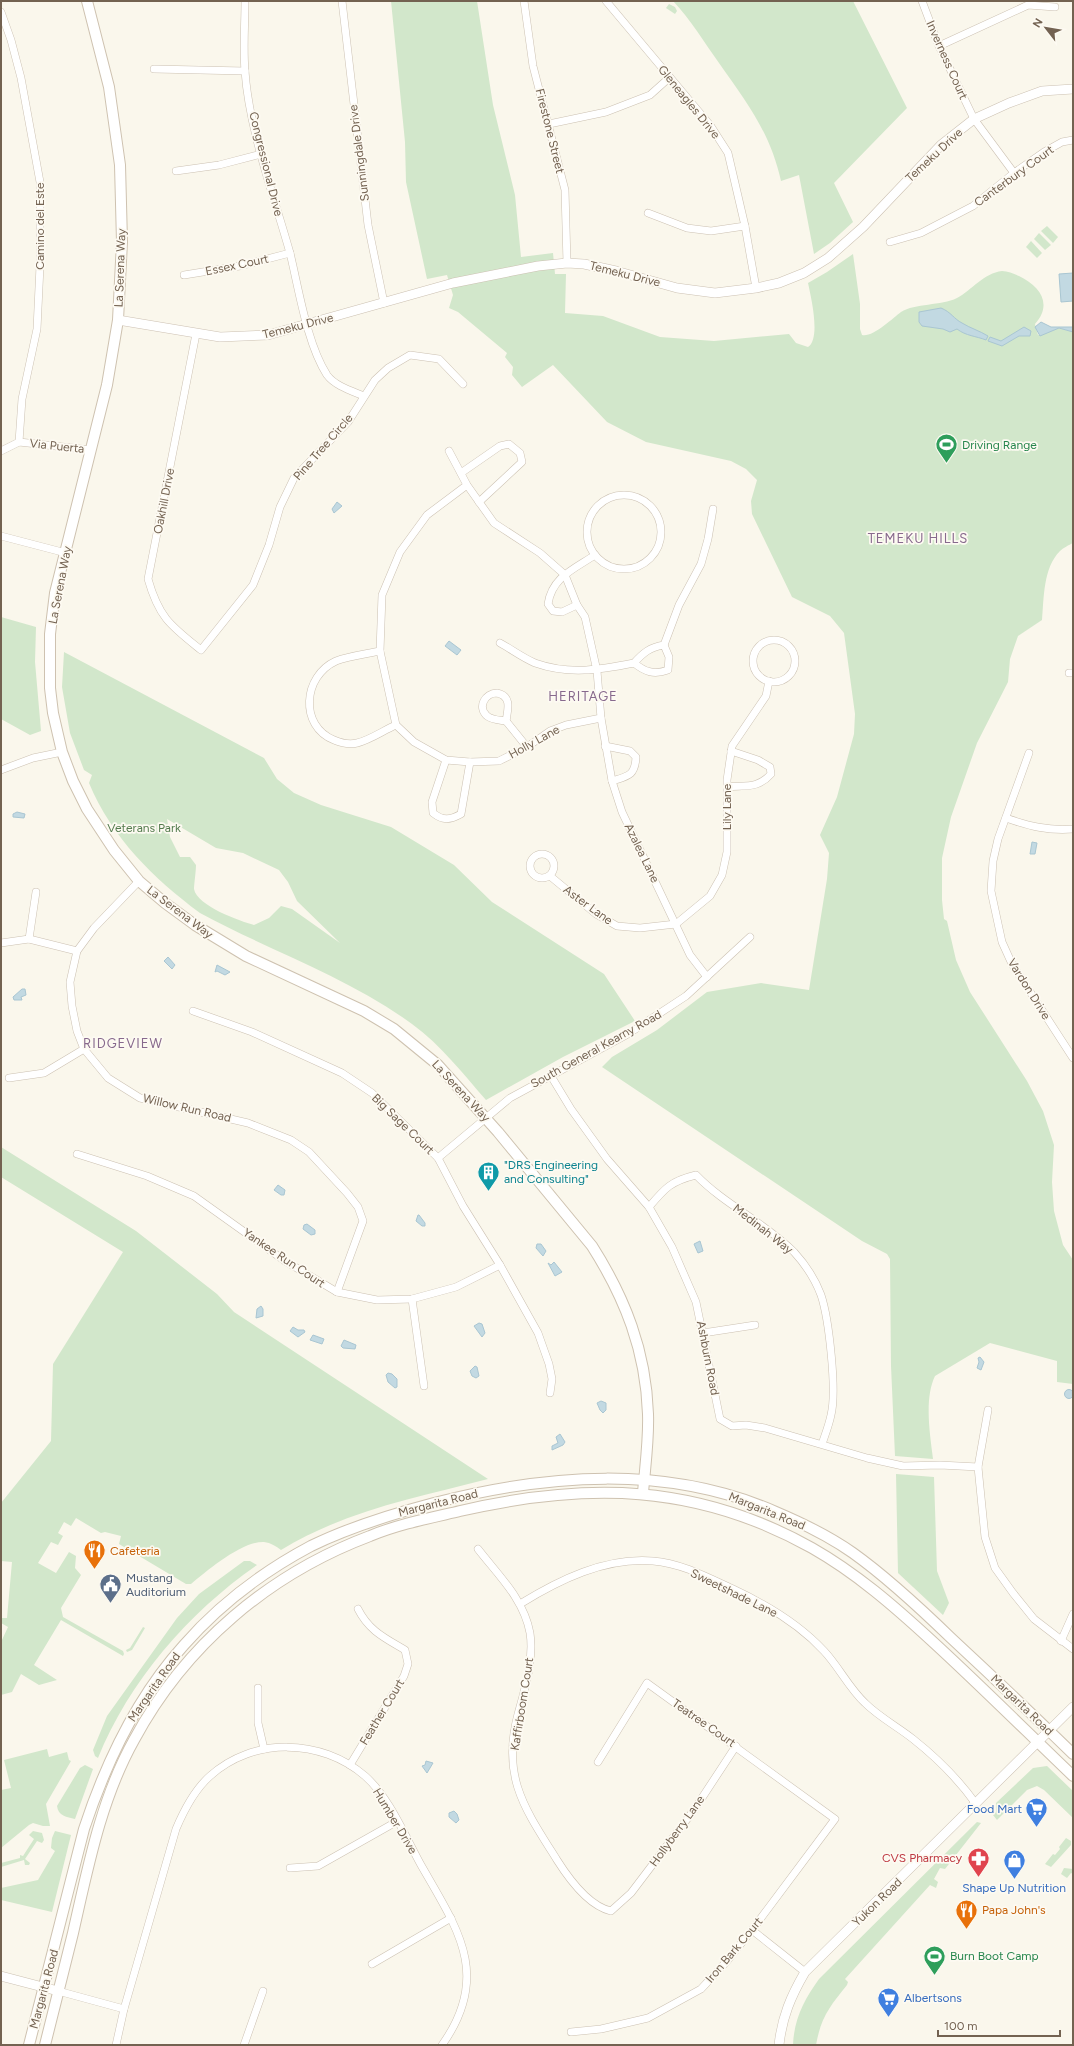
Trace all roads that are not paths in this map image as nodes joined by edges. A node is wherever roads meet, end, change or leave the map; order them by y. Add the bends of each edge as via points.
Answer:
1 (87, 1) edge
2 (244, 1) edge
3 (342, 1) edge
4 (524, 1) edge
5 (606, 1) edge
6 (922, 1) edge
7 (1055, 7) dead end
8 (1, 12) edge
9 (939, 46) junction
10 (154, 68) dead end
11 (245, 71) junction
12 (669, 78) junction
13 (1073, 89) edge
14 (974, 119) junction
15 (549, 124) junction
16 (1073, 140) edge
17 (261, 154) junction
18 (176, 171) dead end
19 (1014, 173) junction
20 (648, 214) dead end
21 (745, 226) junction
22 (890, 242) dead end
23 (290, 253) junction
24 (567, 263) junction
25 (184, 275) dead end
26 (756, 288) junction
27 (384, 303) junction
28 (118, 320) junction
29 (307, 325) junction
30 (196, 334) junction
31 (463, 384) dead end
32 (364, 396) junction
33 (19, 442) junction
34 (91, 450) junction
35 (1, 451) edge
36 (449, 451) dead end
37 (461, 473) junction
38 (467, 485) junction
39 (479, 502) junction
40 (713, 509) dead end
41 (1, 536) edge
42 (66, 552) junction
43 (595, 555) junction
44 (565, 575) junction
45 (577, 605) junction
46 (500, 643) dead end
47 (664, 645) junction
48 (201, 650) joint
49 (380, 651) junction
50 (634, 663) junction
51 (597, 671) junction
52 (769, 681) junction
53 (601, 718) junction
54 (506, 721) junction
55 (396, 725) junction
56 (605, 746) junction
57 (527, 747) junction
58 (731, 750) junction
59 (62, 752) junction
60 (1029, 753) dead end
61 (446, 760) junction
62 (470, 762) junction
63 (1, 770) edge
64 (612, 781) junction
65 (727, 787) junction
66 (1006, 818) junction
67 (1073, 829) edge
68 (550, 876) dead end
69 (139, 881) junction
70 (36, 892) dead end
71 (676, 924) junction
72 (750, 937) dead end
73 (29, 939) junction
74 (1, 943) edge
75 (77, 951) junction
76 (707, 977) junction
77 (193, 1011) dead end
78 (84, 1049) junction
79 (1073, 1058) edge
80 (551, 1076) junction
81 (9, 1078) dead end
82 (486, 1118) junction
83 (77, 1154) dead end
84 (438, 1158) junction
85 (649, 1207) junction
86 (500, 1265) junction
87 (337, 1292) junction
88 (412, 1299) junction
89 (755, 1325) dead end
90 (704, 1333) junction
91 (424, 1386) dead end
92 (550, 1393) dead end
93 (988, 1410) dead end
94 (822, 1444) junction
95 (978, 1467) junction
96 (644, 1479) junction
97 (643, 1493) junction
98 (478, 1549) dead end
99 (520, 1604) junction
100 (358, 1609) dead end
101 (1073, 1614) edge
102 (1061, 1641) junction
103 (1073, 1649) edge
104 (258, 1688) dead end
105 (1073, 1707) edge
106 (1049, 1731) junction
107 (1038, 1743) junction
108 (736, 1746) junction
109 (264, 1749) junction
110 (1073, 1754) edge
111 (598, 1762) dead end
112 (350, 1764) junction
113 (1073, 1776) edge
114 (976, 1804) junction
115 (835, 1819) joint
116 (396, 1822) junction
117 (290, 1868) dead end
118 (611, 1911) joint
119 (451, 1918) junction
120 (752, 1930) junction
121 (372, 1964) dead end
122 (805, 1972) junction
123 (1, 1976) edge
124 (44, 1988) junction
125 (58, 1991) junction
126 (263, 1991) dead end
127 (124, 2009) junction
128 (571, 2032) dead end
129 (29, 2045) edge
130 (44, 2045) edge
131 (116, 2045) edge
132 (244, 2045) edge
133 (442, 2045) edge
134 (780, 2045) edge

1 - 28 main road, La Serena Way via 109,87 120,165 122,242
2 - 11 street, Congressional Drive
3 - 27 street, Sunningdale Drive via 368,225
4 - 15 street, Firestone Street via 533,66
5 - 12 street, Gleneagles Drive
6 - 9 street, Inverness Court
7 - 9 street via 1028,5
8 - 33 street, Camino del Este via 21,78 40,182 37,329 22,399
9 - 14 street, Inverness Court
10 - 11 street
11 - 17 street, Congressional Drive
12 - 15 street via 650,95 606,112
12 - 21 street, Gleneagles Drive via 710,125 728,153
13 - 14 street, Temeku Drive via 1042,91
14 - 19 street, Inverness Court
14 - 26 street, Temeku Drive via 941,145 863,227 828,258 804,273 779,283
15 - 24 street, Firestone Street via 565,190
16 - 19 street, Canterbury Court via 1062,142 1044,152
17 - 18 street via 219,165
17 - 23 street, Congressional Drive
19 - 22 street, Canterbury Court via 973,206 921,233
20 - 21 street via 687,228 711,231
21 - 26 street, Gleneagles Drive
23 - 25 street, Essex Court via 240,266
23 - 29 street, Congressional Drive
24 - 26 street, Temeku Drive via 616,270 692,290 715,293
24 - 27 street, Temeku Drive via 538,266 453,283
27 - 29 street, Temeku Drive
28 - 30 street, Temeku Drive
28 - 34 main road, La Serena Way via 107,385
29 - 30 street, Temeku Drive via 253,336 220,337
29 - 32 street, Congressional Drive via 328,376 340,386
30 - 48 street, Oakhill Drive via 148,579 154,600 164,618
31 - 32 street, Pine Tree Circle via 439,359 410,355 388,368 375,380
32 - 48 street, Pine Tree Circle via 348,422 294,478 280,507 270,545 253,585
33 - 34 street, Via Puerta
33 - 35 street, Via Puerta
34 - 42 main road, La Serena Way
36 - 37 street
37 - 38 street
37 - 39 street via 500,446 510,444 520,453 522,462
38 - 39 street
38 - 49 street via 427,516 400,552 382,595
39 - 44 street via 494,523 540,553
40 - 47 street via 701,564 679,605
41 - 42 street
42 - 59 main road, La Serena Way via 56,593 49,661 50,688
43 - 43 street via 609,565 627,569 649,560 661,539 659,521 650,505 640,498 628,495 605,500 596,508 587,531 589,544
43 - 44 street
44 - 45 street
44 - 45 street via 555,582 548,604 553,611 562,612
45 - 51 street via 585,617
46 - 51 street via 535,662 564,670
47 - 50 street via 644,652
47 - 50 street via 669,657 668,670 650,672
49 - 55 street
49 - 55 street via 336,662 321,673 311,686 309,710 314,726 326,737 342,744 358,743
50 - 51 street
51 - 53 street
52 - 52 street via 783,680 793,669 794,655 786,643 780,640 766,641 756,650 754,656 758,674
52 - 58 street, Lily Lane via 766,696
53 - 56 street, Azalea Lane
53 - 57 street, Holly Lane via 550,731
54 - 54 street via 509,707 507,699 497,692 488,694 482,706 486,714 494,719
54 - 57 street
55 - 61 street, Holly Lane via 414,742
56 - 64 street, Azalea Lane
56 - 64 street via 630,751 636,757 633,771 629,776
57 - 62 street, Holly Lane via 499,761
58 - 65 street, Lily Lane
58 - 65 street via 770,767 771,774 763,783 753,786
59 - 63 street via 33,758
59 - 69 main road, La Serena Way via 87,809 114,850
60 - 66 street, Vardon Drive
61 - 62 street, Holly Lane
61 - 62 street via 432,802 433,813 446,819 461,814
64 - 71 street, Azalea Lane via 622,812
65 - 71 street, Lily Lane via 727,852 722,875 710,896
66 - 67 street via 1032,827
66 - 79 street, Vardon Drive via 993,861 991,891 1002,942 1012,964
68 - 71 street, Aster Lane via 596,914 617,926 640,928
69 - 75 street, Willow Run Road via 94,928
69 - 82 main road, La Serena Way via 195,925 246,956 364,1011 394,1029 449,1075
70 - 73 street
71 - 76 street, Azalea Lane via 694,960
72 - 76 street, South General Kearny Road
73 - 74 street
73 - 75 street
75 - 78 street, Willow Run Road via 70,982 77,1031
76 - 80 street, South General Kearny Road via 686,996 652,1019
77 - 84 street, Big Sage Court via 252,1032 342,1073 372,1093
78 - 81 street via 44,1073
78 - 87 street, Willow Run Road via 108,1078 140,1098 248,1123 292,1140 309,1152 358,1207 363,1221
80 - 82 street, South General Kearny Road via 510,1098
80 - 85 street, Ashburn Road via 607,1159
82 - 84 street, South General Kearny Road
82 - 96 main road, La Serena Way via 592,1246 624,1302 641,1356 648,1414
83 - 87 street, Yankee Run Court via 147,1176 194,1196 296,1268
84 - 86 street, Big Sage Court via 462,1206
85 - 90 street, Ashburn Road via 684,1272 696,1302
85 - 94 street, Medinah Way via 664,1190 678,1180 696,1175 707,1187 776,1236 804,1264 825,1309 834,1388 832,1414
86 - 88 street, Yankee Run Court via 456,1287
86 - 92 street, Big Sage Court via 538,1333 552,1379
87 - 88 street, Yankee Run Court via 376,1300
88 - 91 street
89 - 90 street
90 - 94 street, Ashburn Road via 720,1419 732,1426 765,1428
93 - 95 street
94 - 95 street, Ashburn Road via 903,1466
95 - 102 street via 985,1537 995,1568 1034,1619
96 - 97 main road, La Serena Way
96 - 106 main road, Margarita Road via 708,1490 742,1499 809,1528 850,1550 913,1602
96 - 124 main road, Margarita Road via 566,1479 511,1487 382,1518 311,1547 249,1585 184,1644 158,1676 125,1729 106,1767 84,1829
97 - 107 main road, Margarita Road via 686,1501 740,1516 787,1535 844,1568 897,1609
97 - 125 main road, Margarita Road via 600,1492 526,1497 396,1527 309,1562 233,1615 184,1665 150,1712 125,1756 96,1836
98 - 99 street, Kaffirboom Court via 511,1588
99 - 114 street, Sweetshade Lane via 552,1586 608,1564 653,1561 675,1565 704,1576 769,1607 792,1622 824,1651 866,1704 914,1740 964,1788
99 - 118 street, Kaffirboom Court via 530,1633 530,1656 526,1687 517,1720 512,1766 517,1788 533,1822 563,1869 601,1909
100 - 112 street, Feather Court via 364,1622 375,1632 405,1650 408,1664 404,1676
101 - 102 street
102 - 103 street
104 - 109 street via 258,1723
105 - 106 street, Yukon Road
106 - 107 street, Yukon Road
106 - 110 main road, Margarita Road
107 - 113 main road, Margarita Road
107 - 114 street, Yukon Road
108 - 111 street, Teatree Court via 648,1683
108 - 115 street, Teatree Court
108 - 118 street, Hollyberry Lane via 694,1810 636,1886
109 - 112 street, Humber Drive via 290,1746 313,1749 332,1754
109 - 127 street, Humber Drive via 227,1763 209,1776 183,1813 176,1829
112 - 116 street, Humber Drive via 379,1790
114 - 122 street, Yukon Road
115 - 120 street, Iron Bark Court
116 - 117 street via 318,1866
116 - 119 street, Humber Drive
119 - 121 street
119 - 133 street, Humber Drive via 463,1945 467,1965 466,1989 452,2032
120 - 122 street
120 - 128 street, Iron Bark Court via 701,1989 670,2007 648,2018 622,2025
122 - 134 street, Yukon Road via 786,2009
123 - 124 street
124 - 125 street
124 - 129 main road, Margarita Road
125 - 127 street
125 - 130 main road, Margarita Road
126 - 132 street
127 - 131 street, Humber Drive

